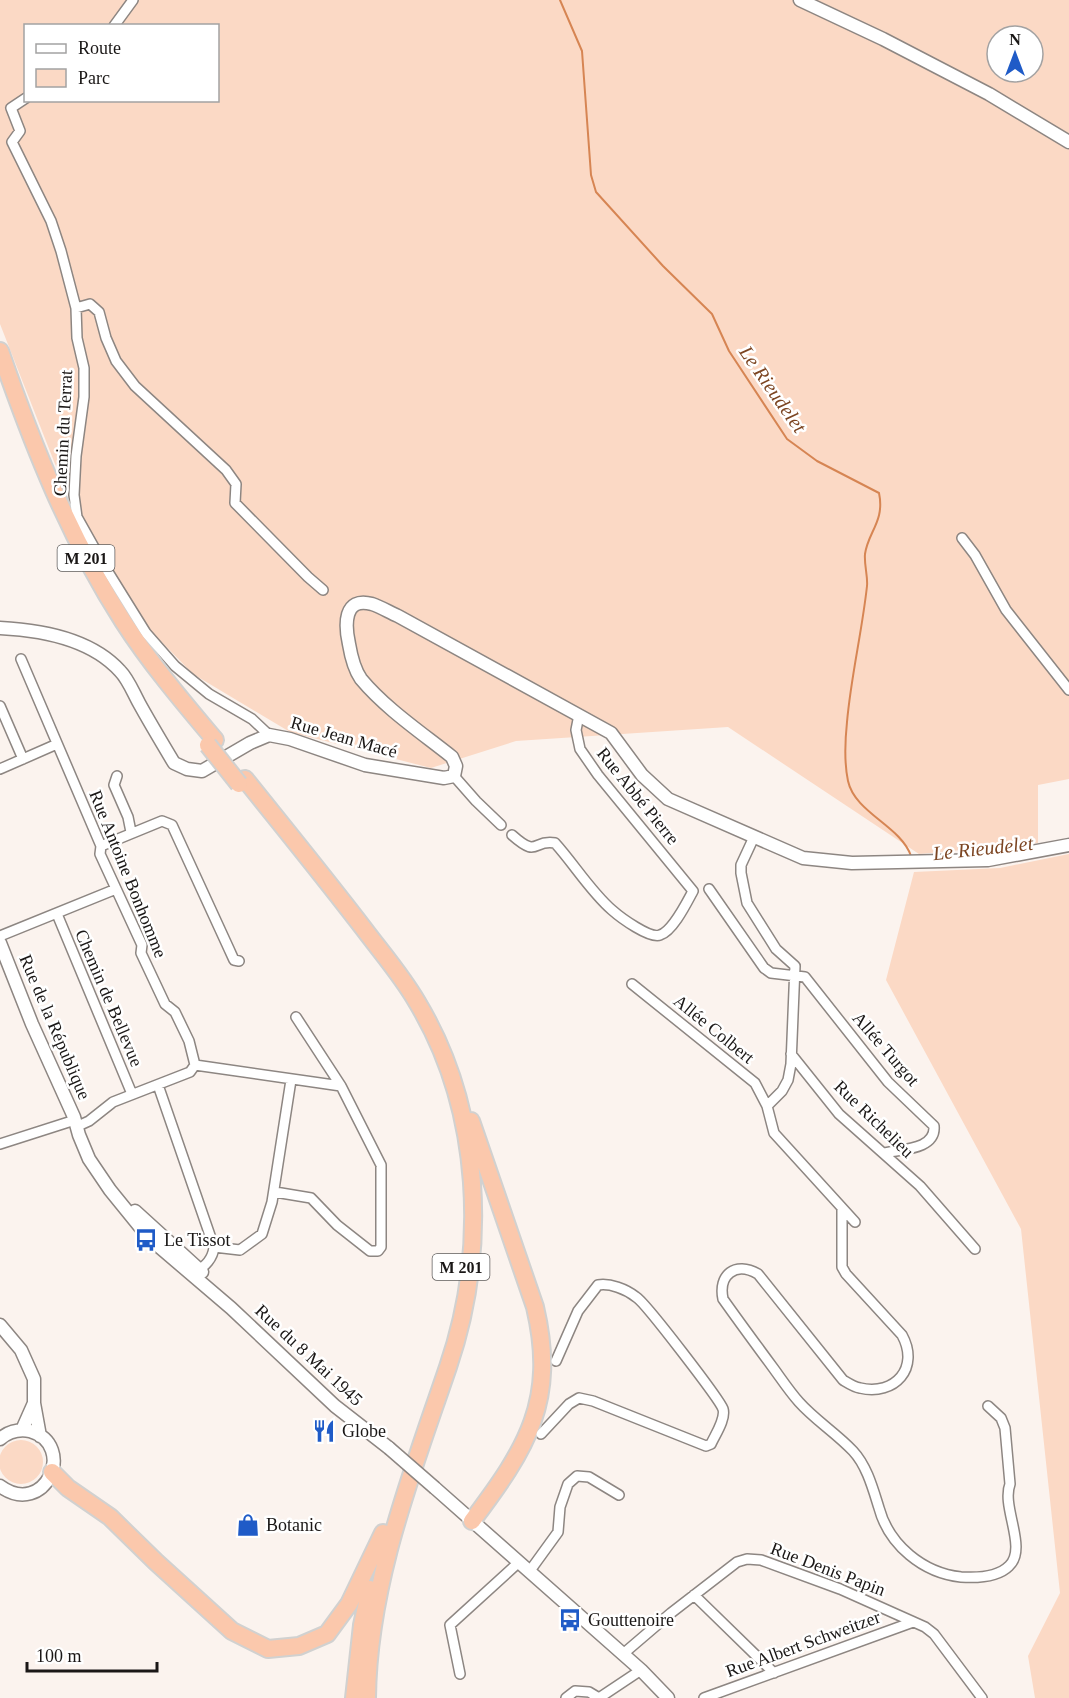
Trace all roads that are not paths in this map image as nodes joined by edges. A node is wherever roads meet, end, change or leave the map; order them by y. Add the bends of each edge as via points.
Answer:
1 (133, 0) edge
2 (800, 0) edge
3 (115, 24) edge
4 (24, 99) edge
5 (1069, 142) edge
6 (76, 308) junction
7 (0, 351) edge
8 (0, 377) edge
9 (962, 538) dead end
10 (323, 590) dead end
11 (0, 628) edge
12 (21, 659) dead end
13 (1069, 690) edge
14 (0, 706) edge
15 (579, 715) junction
16 (269, 735) junction
17 (212, 743) junction
18 (57, 744) junction
19 (22, 759) junction
20 (0, 769) edge
21 (117, 776) dead end
22 (454, 776) junction
23 (242, 781) junction
24 (501, 825) dead end
25 (131, 832) junction
26 (512, 835) dead end
27 (754, 837) junction
28 (1069, 845) edge
29 (101, 846) junction
30 (709, 889) dead end
31 (116, 890) junction
32 (57, 914) junction
33 (0, 936) edge
34 (0, 943) edge
35 (239, 961) dead end
36 (795, 975) junction
37 (632, 984) dead end
38 (296, 1017) dead end
39 (442, 1053) junction
40 (791, 1054) junction
41 (195, 1065) junction
42 (291, 1080) junction
43 (158, 1085) junction
44 (341, 1086) junction
45 (132, 1094) junction
46 (767, 1106) junction
47 (76, 1123) junction
48 (0, 1144) edge
49 (884, 1153) junction
50 (275, 1192) junction
51 (842, 1208) junction
52 (855, 1222) dead end
53 (214, 1247) junction
54 (975, 1249) dead end
55 (197, 1271) junction
56 (0, 1325) edge
57 (556, 1361) dead end
58 (34, 1403) junction
59 (988, 1406) dead end
60 (22, 1430) junction
61 (541, 1434) dead end
62 (40, 1436) junction
63 (0, 1439) edge
64 (52, 1472) junction
65 (0, 1486) edge
66 (619, 1495) dead end
67 (472, 1521) junction
68 (383, 1533) junction
69 (518, 1563) junction
70 (529, 1572) junction
71 (694, 1595) junction
72 (913, 1622) junction
73 (622, 1654) junction
74 (641, 1670) junction
75 (774, 1673) junction
76 (460, 1674) dead end
77 (354, 1698) edge
78 (367, 1698) edge
79 (566, 1698) edge
80 (599, 1698) edge
81 (668, 1698) edge
82 (704, 1698) edge
83 (982, 1698) edge

1 - 3 street
2 - 5 street via 952,74
4 - 6 street, Chemin du Terrat via 11,108 20,131 12,142 51,221
6 - 10 street via 90,304 99,312 116,361 135,386 226,470 236,484 235,503
6 - 16 street, Chemin du Terrat via 84,368 74,495 77,517 146,633 175,666 209,694 252,718
7 - 17 highway, M 201 via 43,469 71,532 144,652
8 - 17 highway, M 201 via 70,545 130,646
9 - 13 street via 1006,610
11 - 16 street, Rue Jean Macé via 53,636 107,658 122,672 174,763 187,769 202,771
12 - 18 street, Rue Antoine Bonhomme
14 - 19 street
15 - 22 street, Rue Jean Macé via 398,616 371,604 351,608 345,628 359,677 452,757 456,766
15 - 26 street, Rue Abbé Pierre via 576,730 580,749 693,891 684,908 667,931 649,936 612,910 555,843 527,847
15 - 27 street via 611,734 642,775 668,799
16 - 22 street, Rue Jean Macé via 365,765 444,778
17 - 23 highway, M 201, bridge
18 - 19 street
18 - 29 street, Rue Antoine Bonhomme
19 - 20 street
21 - 25 street via 114,785
22 - 24 street
23 - 39 highway, M 201 via 392,966 418,1002
23 - 68 highway, M 201 via 342,912 402,999 435,1064 457,1135 463,1170 465,1241 455,1305
25 - 29 street
25 - 35 street via 162,821 172,825 234,960
27 - 28 street via 803,858 852,863 988,860
27 - 36 street via 741,866 747,903 776,950 795,966
29 - 31 street, Rue Antoine Bonhomme via 100,854
30 - 36 street via 767,971
31 - 32 street
31 - 41 street, Rue Antoine Bonhomme via 165,1004 175,1012 189,1041
32 - 33 street
32 - 45 street, Chemin de Bellevue
34 - 47 street, Rue de la République
36 - 40 street
36 - 49 street, Allée Turgot via 805,977 888,1082 934,1126 928,1142
37 - 46 street, Allée Colbert via 755,1083
38 - 44 street
39 - 67 highway via 457,1081 510,1229 542,1336 543,1370 533,1424 510,1469
39 - 78 highway, M 201 via 457,1096 472,1178 470,1277 450,1361 406,1490 381,1582
40 - 46 street via 788,1080
40 - 49 street, Rue Richelieu via 839,1114
41 - 42 street
41 - 43 street via 190,1072
42 - 44 street
42 - 50 street
43 - 45 street
43 - 53 street
44 - 50 street via 381,1165 381,1247 370,1251 311,1198
45 - 47 street via 113,1102 89,1121
46 - 51 street, Allée Colbert via 774,1133
47 - 48 street
47 - 55 street, Rue du 8 Mai 1945 via 90,1159 129,1215 149,1238
49 - 54 street, Rue Richelieu via 920,1186
50 - 53 street via 262,1234 240,1250
51 - 52 street, Allée Colbert
51 - 59 street via 842,1267 907,1345 908,1366 897,1381 860,1388 843,1380 751,1270 731,1271 723,1280 723,1299 798,1401 863,1464 884,1522 900,1546 914,1559 950,1576 1000,1572 1014,1559 1013,1521 1006,1492 1010,1484 1005,1428
53 - 55 street
55 - 67 street, Rue du 8 Mai 1945, bridge via 215,1294 335,1406
56 - 58 street via 29,1365 34,1379
57 - 61 street via 578,1311 598,1285 607,1284 638,1297 708,1386 724,1414 711,1444 706,1446 579,1398
58 - 60 street
58 - 62 street
60 - 62 street
60 - 63 street
62 - 64 street via 51,1448
64 - 65 street via 45,1485 32,1493 14,1494
64 - 68 highway via 110,1517 232,1631 268,1649 300,1646 327,1634 349,1604
66 - 70 street via 589,1477 577,1476 568,1485 558,1532
67 - 69 street, Rue du 8 Mai 1945
68 - 77 highway, M 201 via 362,1624
69 - 70 street, Rue du 8 Mai 1945
69 - 76 street via 450,1625
70 - 73 street, Rue du 8 Mai 1945
71 - 72 street, Rue Denis Papin via 736,1562 747,1558 840,1589
71 - 73 street, Rue Denis Papin
71 - 75 street
72 - 75 street, Rue Albert Schweitzer
72 - 83 street, Rue Denis Papin via 934,1634
73 - 74 street, Rue du 8 Mai 1945
74 - 80 street
74 - 81 street, Rue du 8 Mai 1945
75 - 82 street, Rue Albert Schweitzer
79 - 80 street via 575,1691

